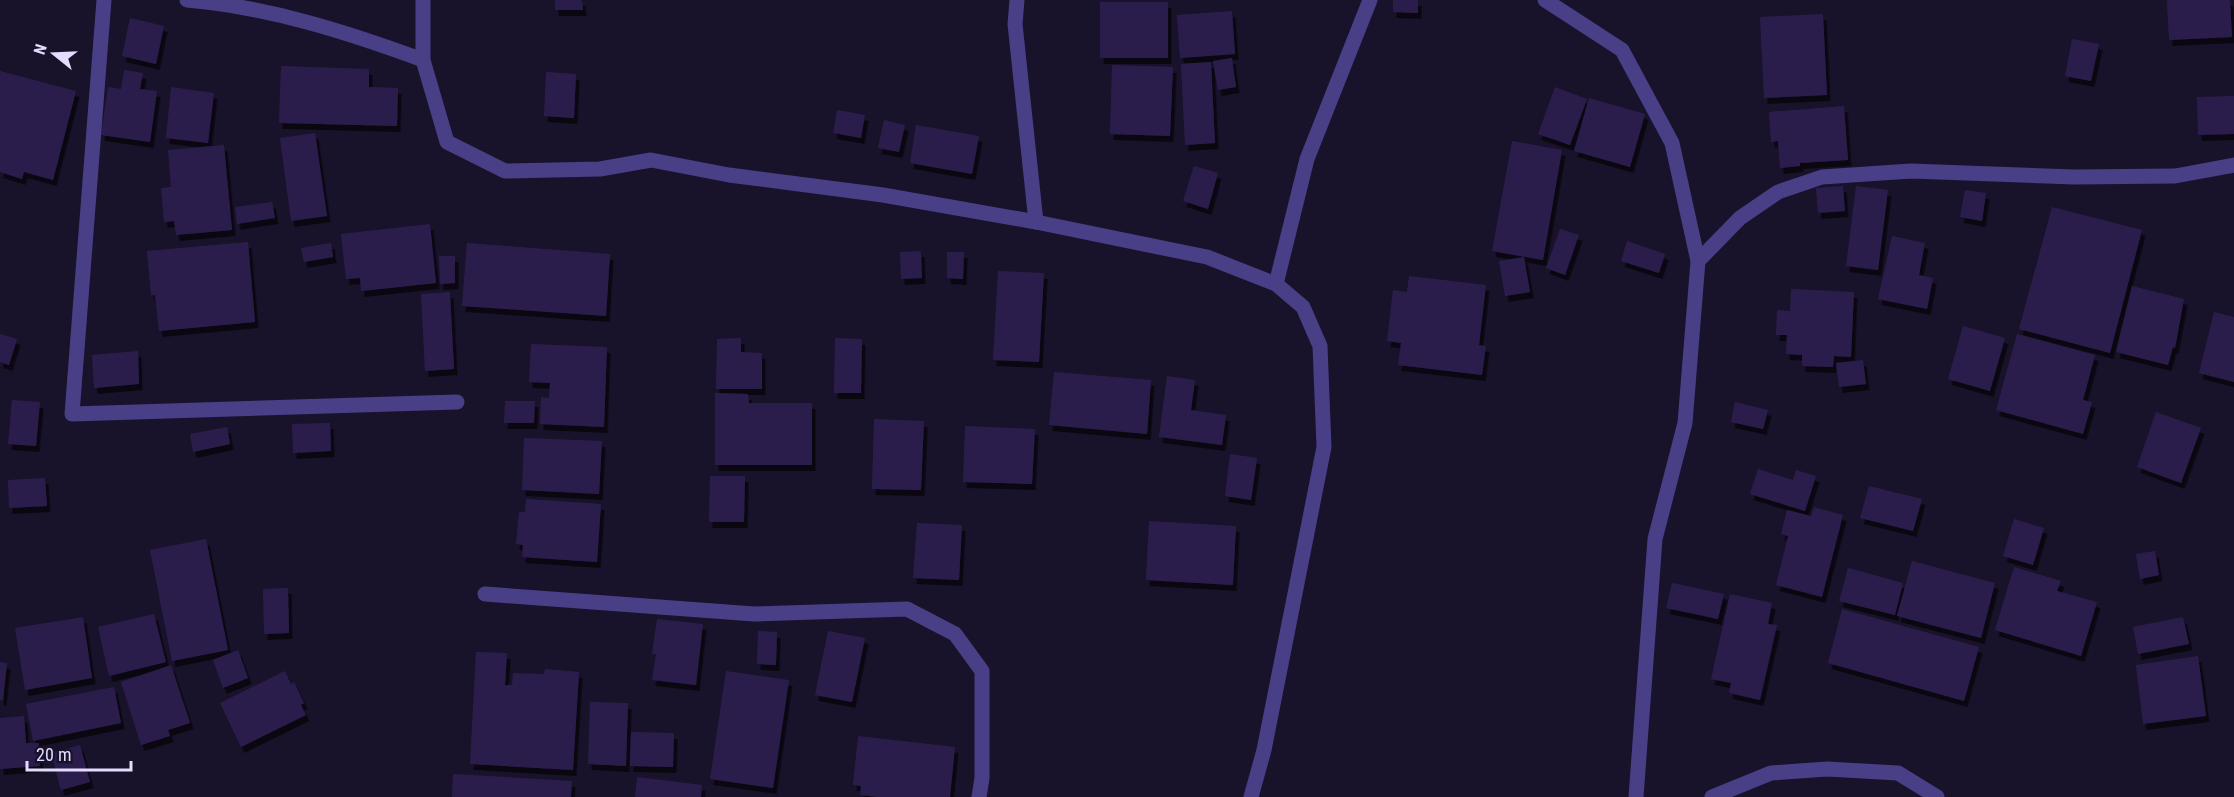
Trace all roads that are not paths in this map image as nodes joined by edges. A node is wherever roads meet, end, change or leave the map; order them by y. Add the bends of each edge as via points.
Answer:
1 (104, 0) edge
2 (187, 0) edge
3 (423, 0) edge
4 (1017, 0) edge
5 (1370, 0) edge
6 (1545, 0) edge
7 (423, 60) junction
8 (2234, 165) edge
9 (1036, 222) junction
10 (1698, 261) junction
11 (1276, 284) junction
12 (457, 402) dead end
13 (485, 594) dead end
14 (979, 797) edge
15 (1251, 797) edge
16 (1636, 797) edge
17 (1712, 797) edge
18 (1937, 797) edge

1 - 12 street via 72,414
2 - 7 street via 231,4 355,34
3 - 7 street
4 - 9 street via 1015,24
5 - 11 street via 1307,159
6 - 10 street via 1622,50 1672,143
7 - 9 street via 447,142 505,171 600,169 651,160
8 - 10 street via 2175,176 1911,171 1822,177 1778,192 1749,211
9 - 11 street via 1207,257
10 - 16 street via 1685,423 1655,538
11 - 15 street via 1303,307 1320,346 1324,447 1264,750
13 - 14 street via 754,614 907,609 955,634 982,671
17 - 18 street via 1771,773 1827,769 1898,773

